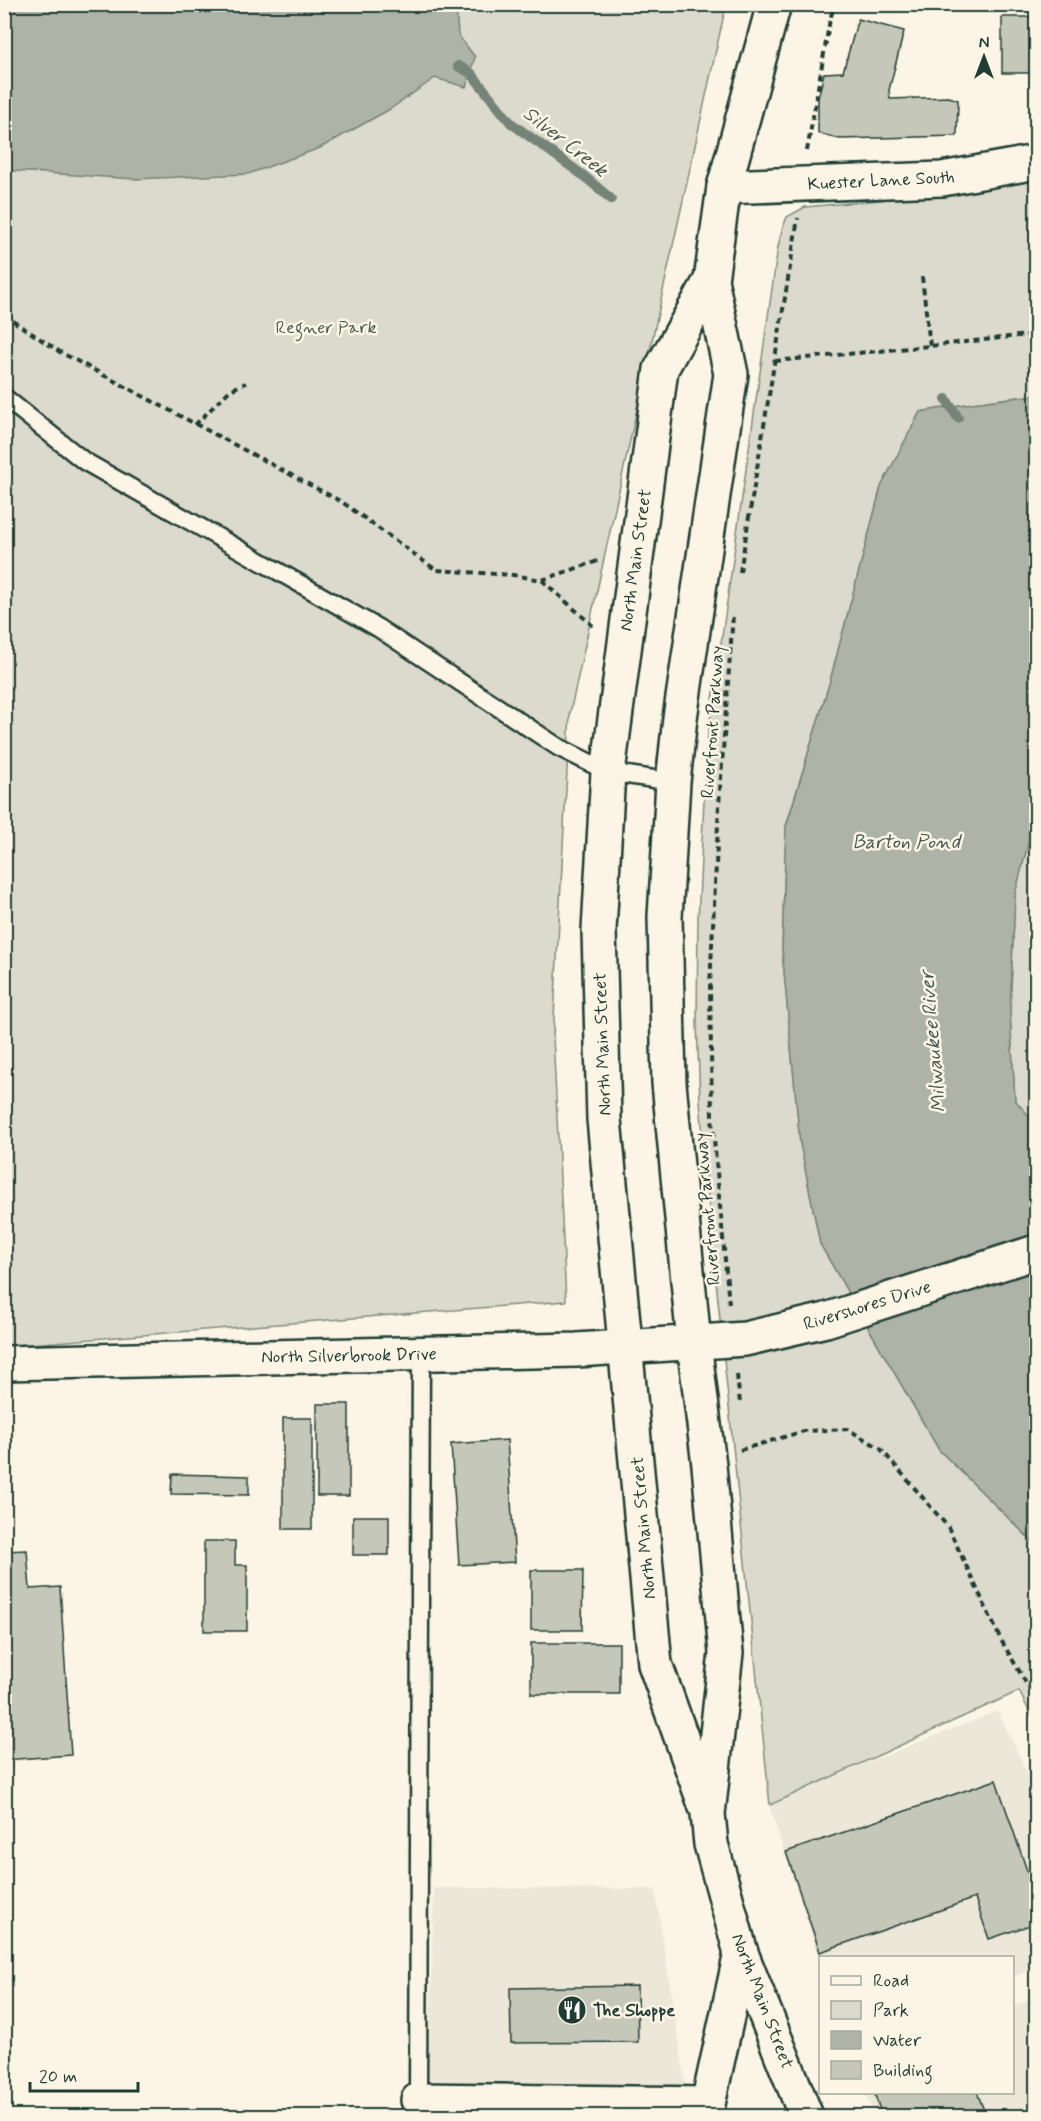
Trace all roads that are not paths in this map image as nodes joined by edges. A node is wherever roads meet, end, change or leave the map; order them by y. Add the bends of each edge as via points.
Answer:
1 (774, 4) edge
2 (1036, 162) edge
3 (724, 187) junction
4 (711, 280) junction
5 (4, 398) edge
6 (608, 772) junction
7 (673, 782) junction
8 (1036, 1252) edge
9 (694, 1343) junction
10 (626, 1347) junction
11 (421, 1354) junction
12 (4, 1363) edge
13 (708, 1814) junction
14 (741, 1953) junction
15 (418, 2100) joint
16 (708, 2110) edge
17 (806, 2116) edge

1 - 3 main road, North Main Street
2 - 3 main road, Kuester Lane South via 942,179
3 - 4 main road, North Main Street
4 - 6 main road, North Main Street via 661,369
4 - 7 main road, North Main Street via 731,374
5 - 6 lane via 84,461 378,628 558,747
6 - 7 lane
6 - 10 main road, North Main Street via 599,930 604,1119
7 - 9 main road, North Main Street via 665,917 669,1083
8 - 9 main road, Rivershores Drive via 826,1320 733,1341
9 - 10 main road, North Silverbrook Drive
9 - 13 main road, North Main Street via 726,1653
10 - 11 main road, North Silverbrook Drive
10 - 13 main road, North Main Street via 656,1664
11 - 12 main road, North Silverbrook Drive
11 - 15 lane
13 - 14 main road, North Main Street via 711,1844
14 - 16 main road
14 - 17 main road, North Main Street
15 - 16 main road

